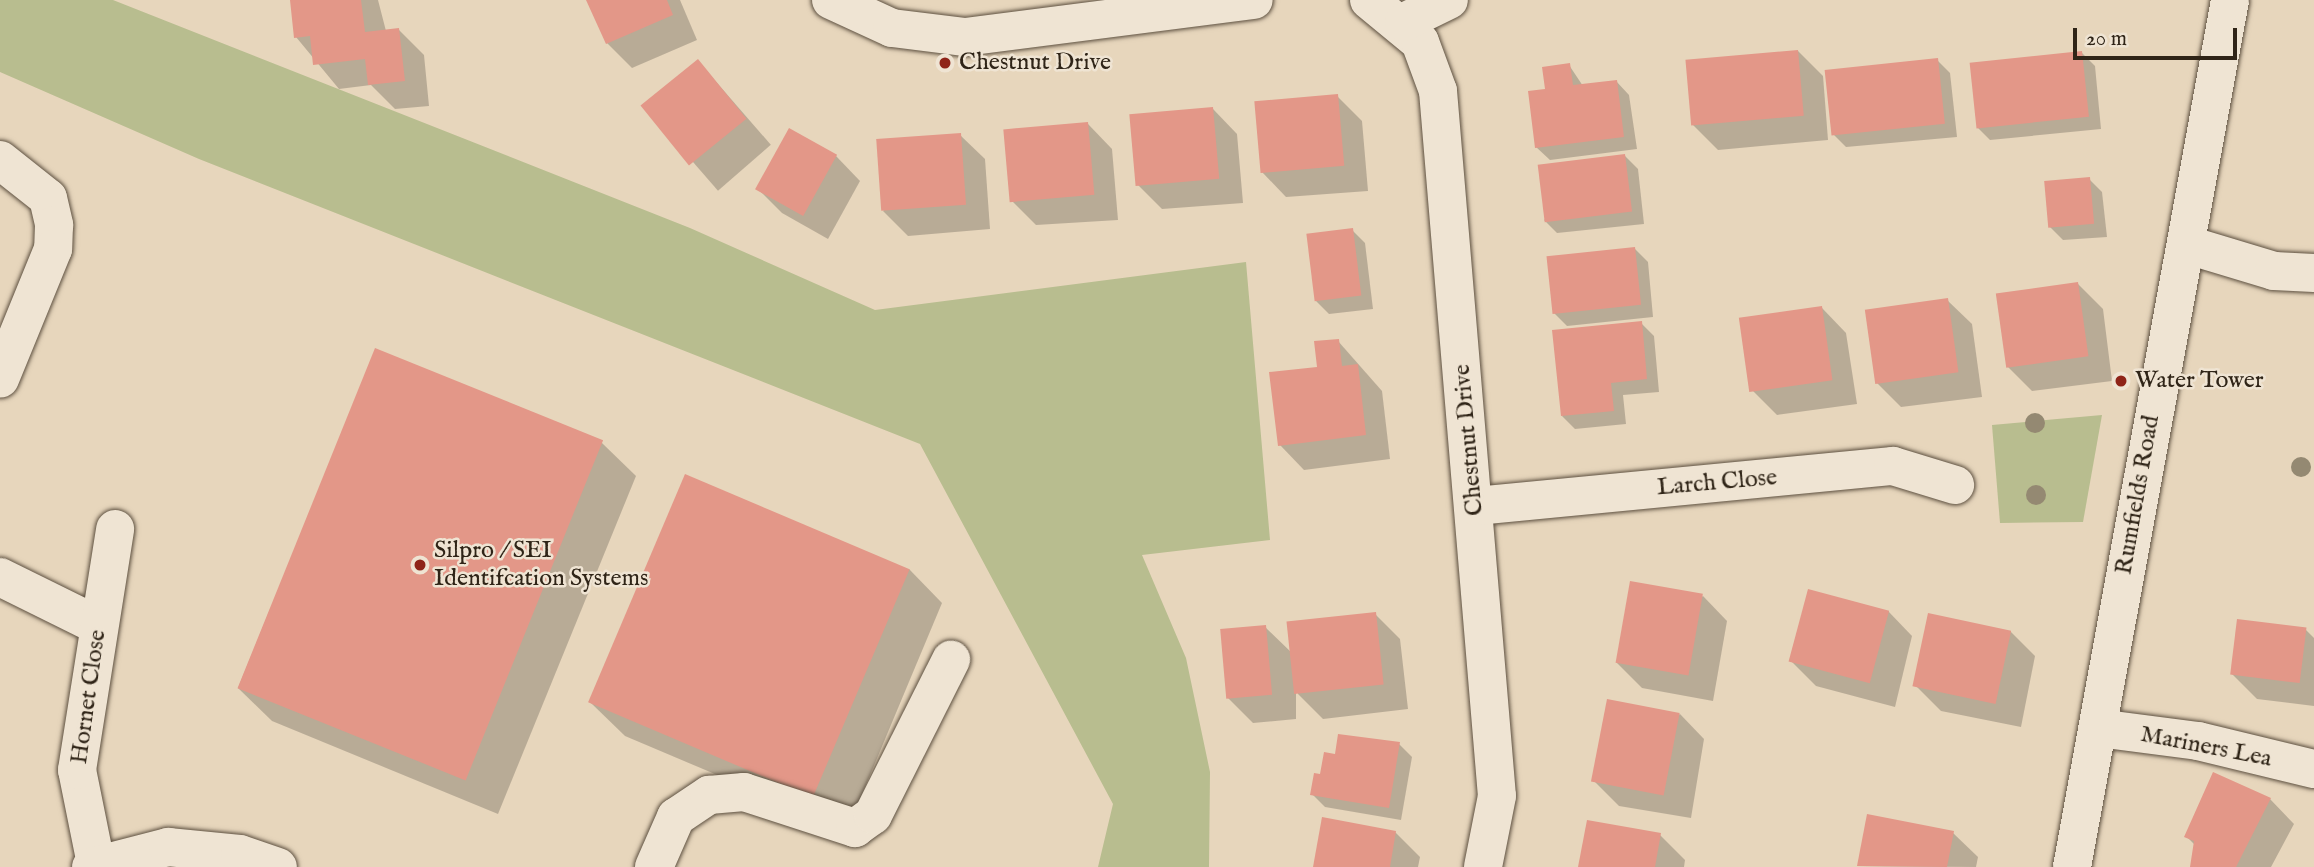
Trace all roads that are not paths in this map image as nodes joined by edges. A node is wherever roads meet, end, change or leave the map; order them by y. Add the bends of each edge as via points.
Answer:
1 (831, 0) edge
2 (1254, 0) edge
3 (1369, 0) edge
4 (1449, 0) edge
5 (2230, 0) edge
6 (1404, 22) junction
7 (0, 160) edge
8 (2188, 245) junction
9 (2314, 273) edge
10 (0, 379) edge
11 (1955, 485) dead end
12 (1476, 506) junction
13 (115, 529) dead end
14 (0, 577) edge
15 (99, 626) junction
16 (951, 660) dead end
17 (2098, 728) junction
18 (2314, 769) edge
19 (94, 865) edge
20 (278, 867) edge
21 (654, 867) edge
22 (1483, 867) edge
23 (2072, 867) edge

1 - 2 street via 892,27 965,37
3 - 6 street
4 - 6 street
5 - 8 street, Rumfields Road
6 - 12 street, Chestnut Drive via 1420,42 1437,90
7 - 10 street via 48,198 54,225 53,249
8 - 9 street via 2274,271
8 - 17 street, Rumfields Road via 2155,395
11 - 12 street, Larch Close via 1893,466
12 - 22 street, Chestnut Drive via 1497,796
13 - 15 street, Hornet Close
14 - 15 street
15 - 19 street, Hornet Close via 77,771
16 - 21 street via 873,815 855,828 744,792 709,795 676,817
17 - 18 street, Mariners Lea via 2198,741
17 - 23 street, Rumfields Road
19 - 20 street, Hornet Close via 168,847 240,855

